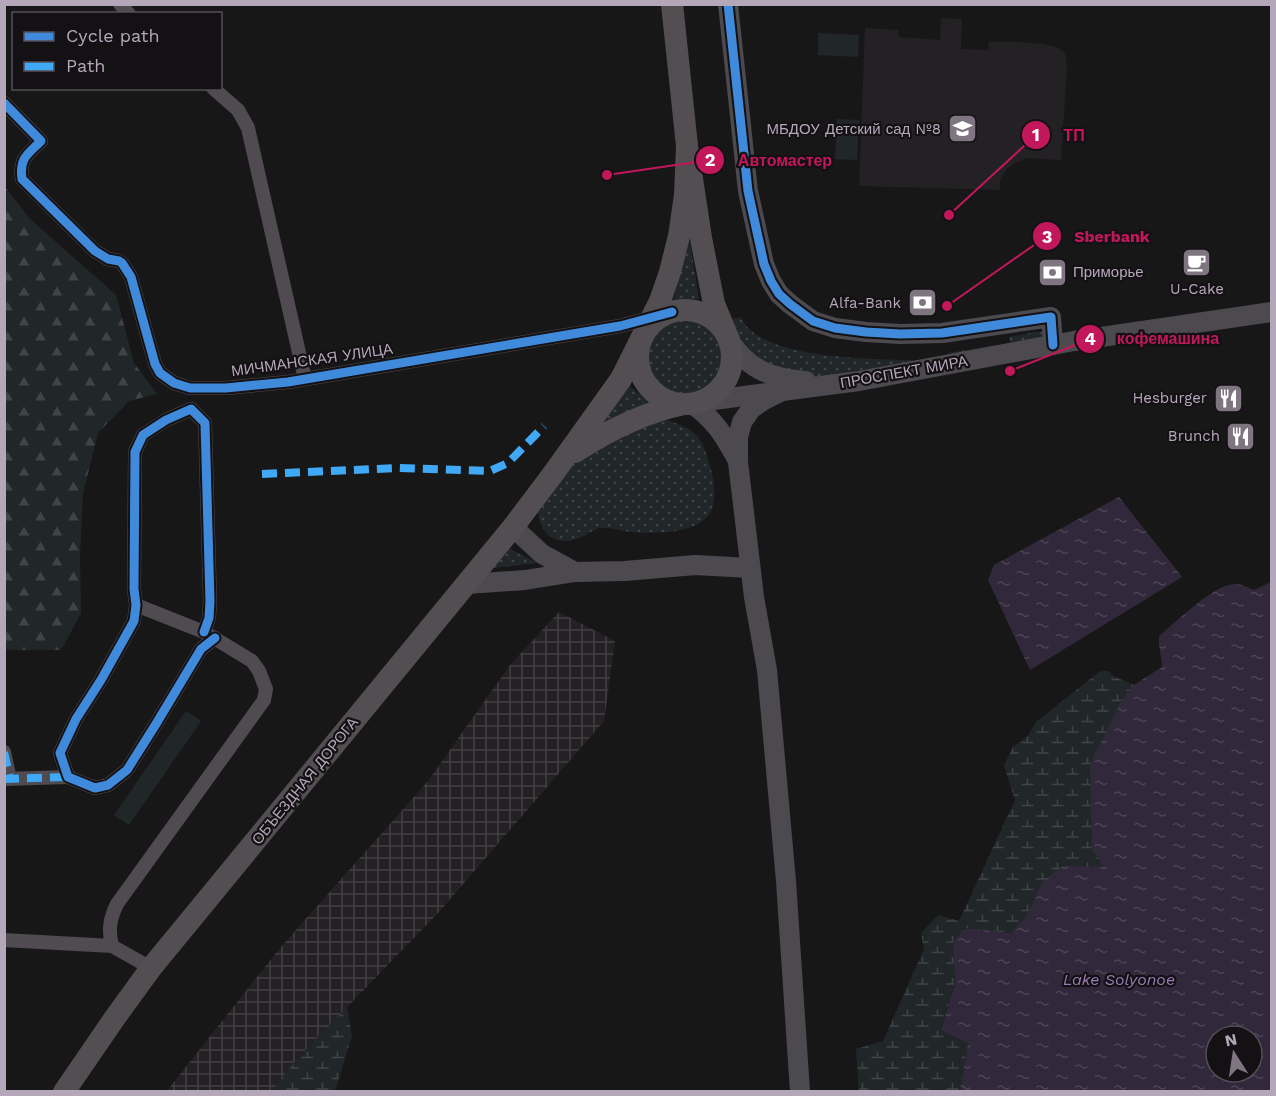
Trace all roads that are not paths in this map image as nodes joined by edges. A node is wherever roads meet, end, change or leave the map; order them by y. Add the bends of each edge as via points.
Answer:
1 (672, 4) edge
2 (728, 4) edge
3 (215, 90) edge
4 (4, 103) edge
5 (687, 146) junction
6 (1272, 312) edge
7 (662, 315) junction
8 (642, 338) junction
9 (729, 340) junction
10 (1053, 345) junction
11 (305, 379) junction
12 (860, 381) junction
13 (782, 391) junction
14 (691, 403) junction
15 (738, 462) junction
16 (553, 474) junction
17 (513, 527) junction
18 (750, 568) junction
19 (575, 572) junction
20 (467, 584) junction
21 (136, 605) junction
22 (210, 635) junction
23 (4, 752) edge
24 (68, 777) junction
25 (7, 779) edge
26 (4, 939) edge
27 (112, 946) junction
28 (151, 968) junction
29 (64, 1092) edge
30 (800, 1092) edge

1 - 5 main road
2 - 10 main road via 748,191 764,264 779,294 813,321 867,332 942,333 1051,317
3 - 11 street via 238,110 249,128
4 - 11 street, МИЧМАНСКАЯ УЛИЦА via 41,141 24,159 22,179 95,251 119,261 131,277 160,373 190,388
5 - 7 main road via 679,236 660,300
5 - 9 main road via 710,286
6 - 10 main road, ПРОСПЕКТ МИРА
7 - 8 main road
7 - 9 main road via 694,311 715,321
7 - 11 street, МИЧМАНСКАЯ УЛИЦА via 620,326
8 - 14 main road via 639,368 647,385 662,398
8 - 16 main road via 621,379
9 - 12 main road via 749,364 777,377 816,382
9 - 14 main road via 732,361 727,378 715,393
10 - 12 main road, ПРОСПЕКТ МИРА
12 - 13 main road, ПРОСПЕКТ МИРА
13 - 14 main road, ПРОСПЕКТ МИРА
13 - 15 main road via 751,409 742,422
14 - 15 main road via 718,427
14 - 16 main road, ПРОСПЕКТ МИРА via 650,414 601,435 575,452
15 - 18 main road
16 - 17 main road, ОБЪЕЗДНАЯ ДОРОГА
17 - 19 main road via 543,554
17 - 20 main road, ОБЪЕЗДНАЯ ДОРОГА
18 - 19 main road via 695,565
18 - 30 main road via 772,718
19 - 20 main road
20 - 28 main road, ОБЪЕЗДНАЯ ДОРОГА
21 - 22 street
21 - 22 street via 135,452 143,435 191,409 205,423
21 - 24 street via 134,621 60,753
22 - 24 street via 126,770 108,785 95,788
22 - 27 street via 252,661 266,695 117,904 110,925
23 - 25 street
24 - 25 street
26 - 27 street
27 - 28 street
28 - 29 main road, ОБЪЕЗДНАЯ ДОРОГА

